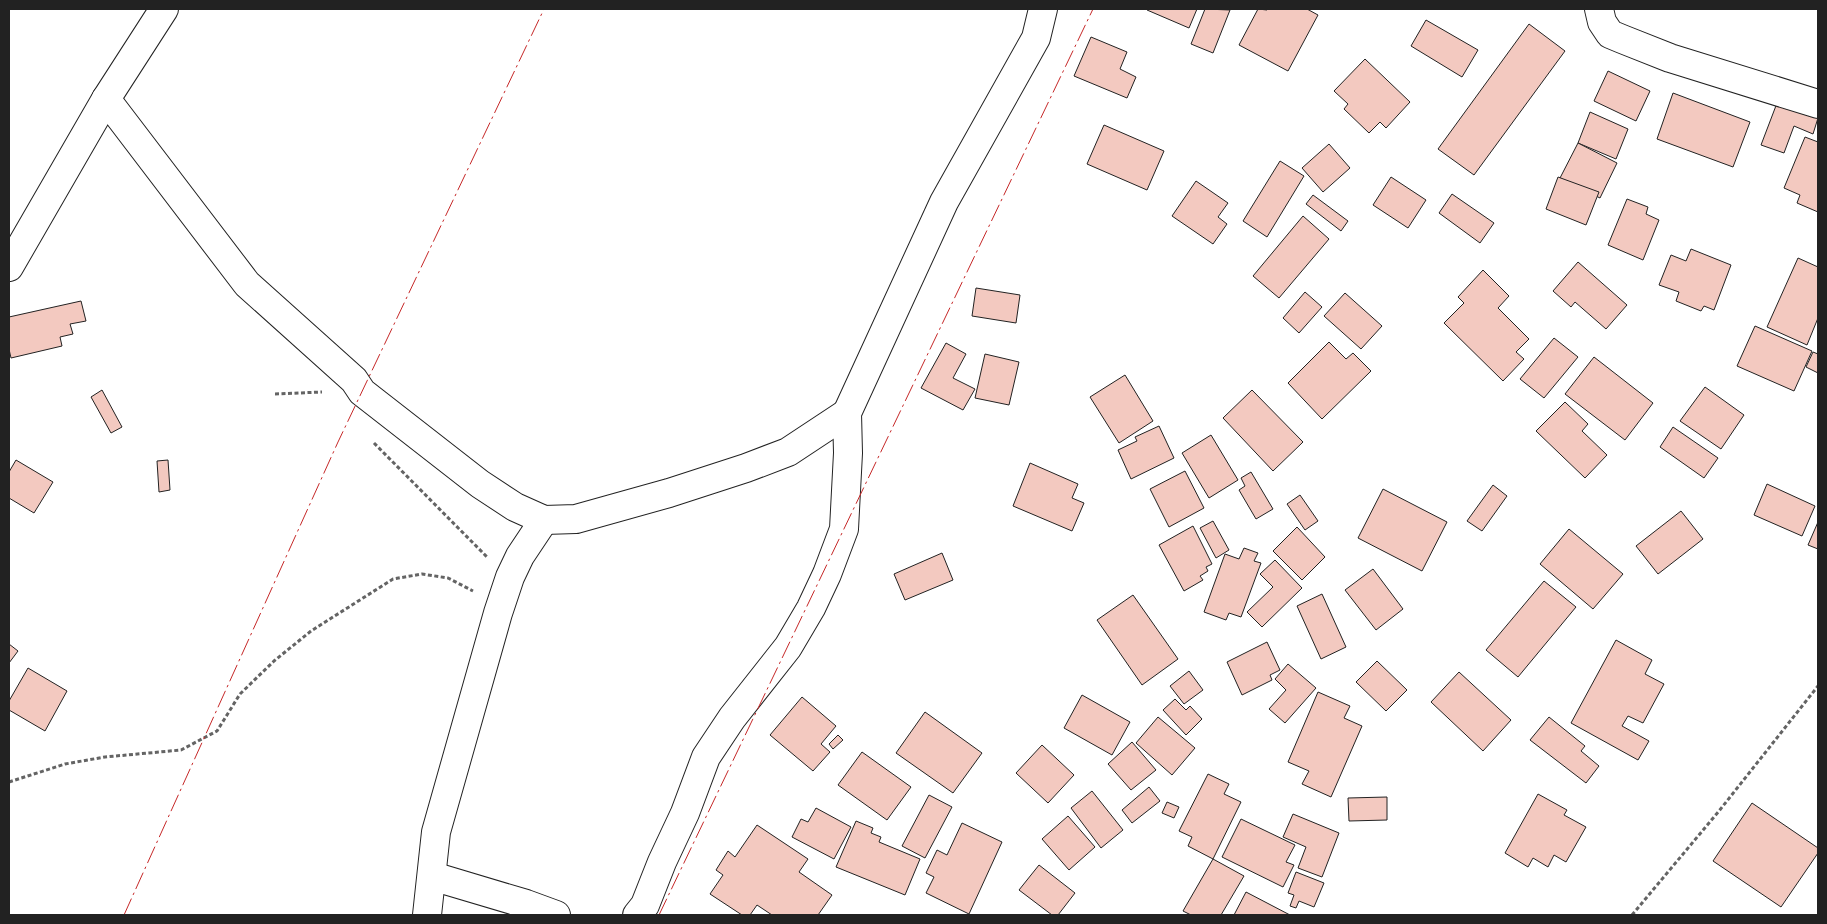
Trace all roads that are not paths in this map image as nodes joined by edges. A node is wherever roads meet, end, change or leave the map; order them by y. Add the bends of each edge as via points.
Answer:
1 (164, 9) edge
2 (1043, 9) edge
3 (1599, 9) edge
4 (106, 99) junction
5 (1818, 104) edge
6 (9, 266) edge
7 (846, 413) junction
8 (544, 520) junction
9 (432, 876) junction
10 (427, 915) edge
11 (556, 915) edge
12 (637, 915) edge

1 - 4 street
2 - 7 street via 1036,38 944,202
3 - 5 street via 1610,34 1670,58
4 - 6 street
4 - 8 street via 247,284 354,380 362,392 480,484 515,507
7 - 8 street via 788,452 746,468 576,519
7 - 12 street via 848,453 844,529 827,574 788,648 732,718 706,757 645,905
8 - 9 street via 520,556 498,613 436,832
9 - 10 street
9 - 11 street

